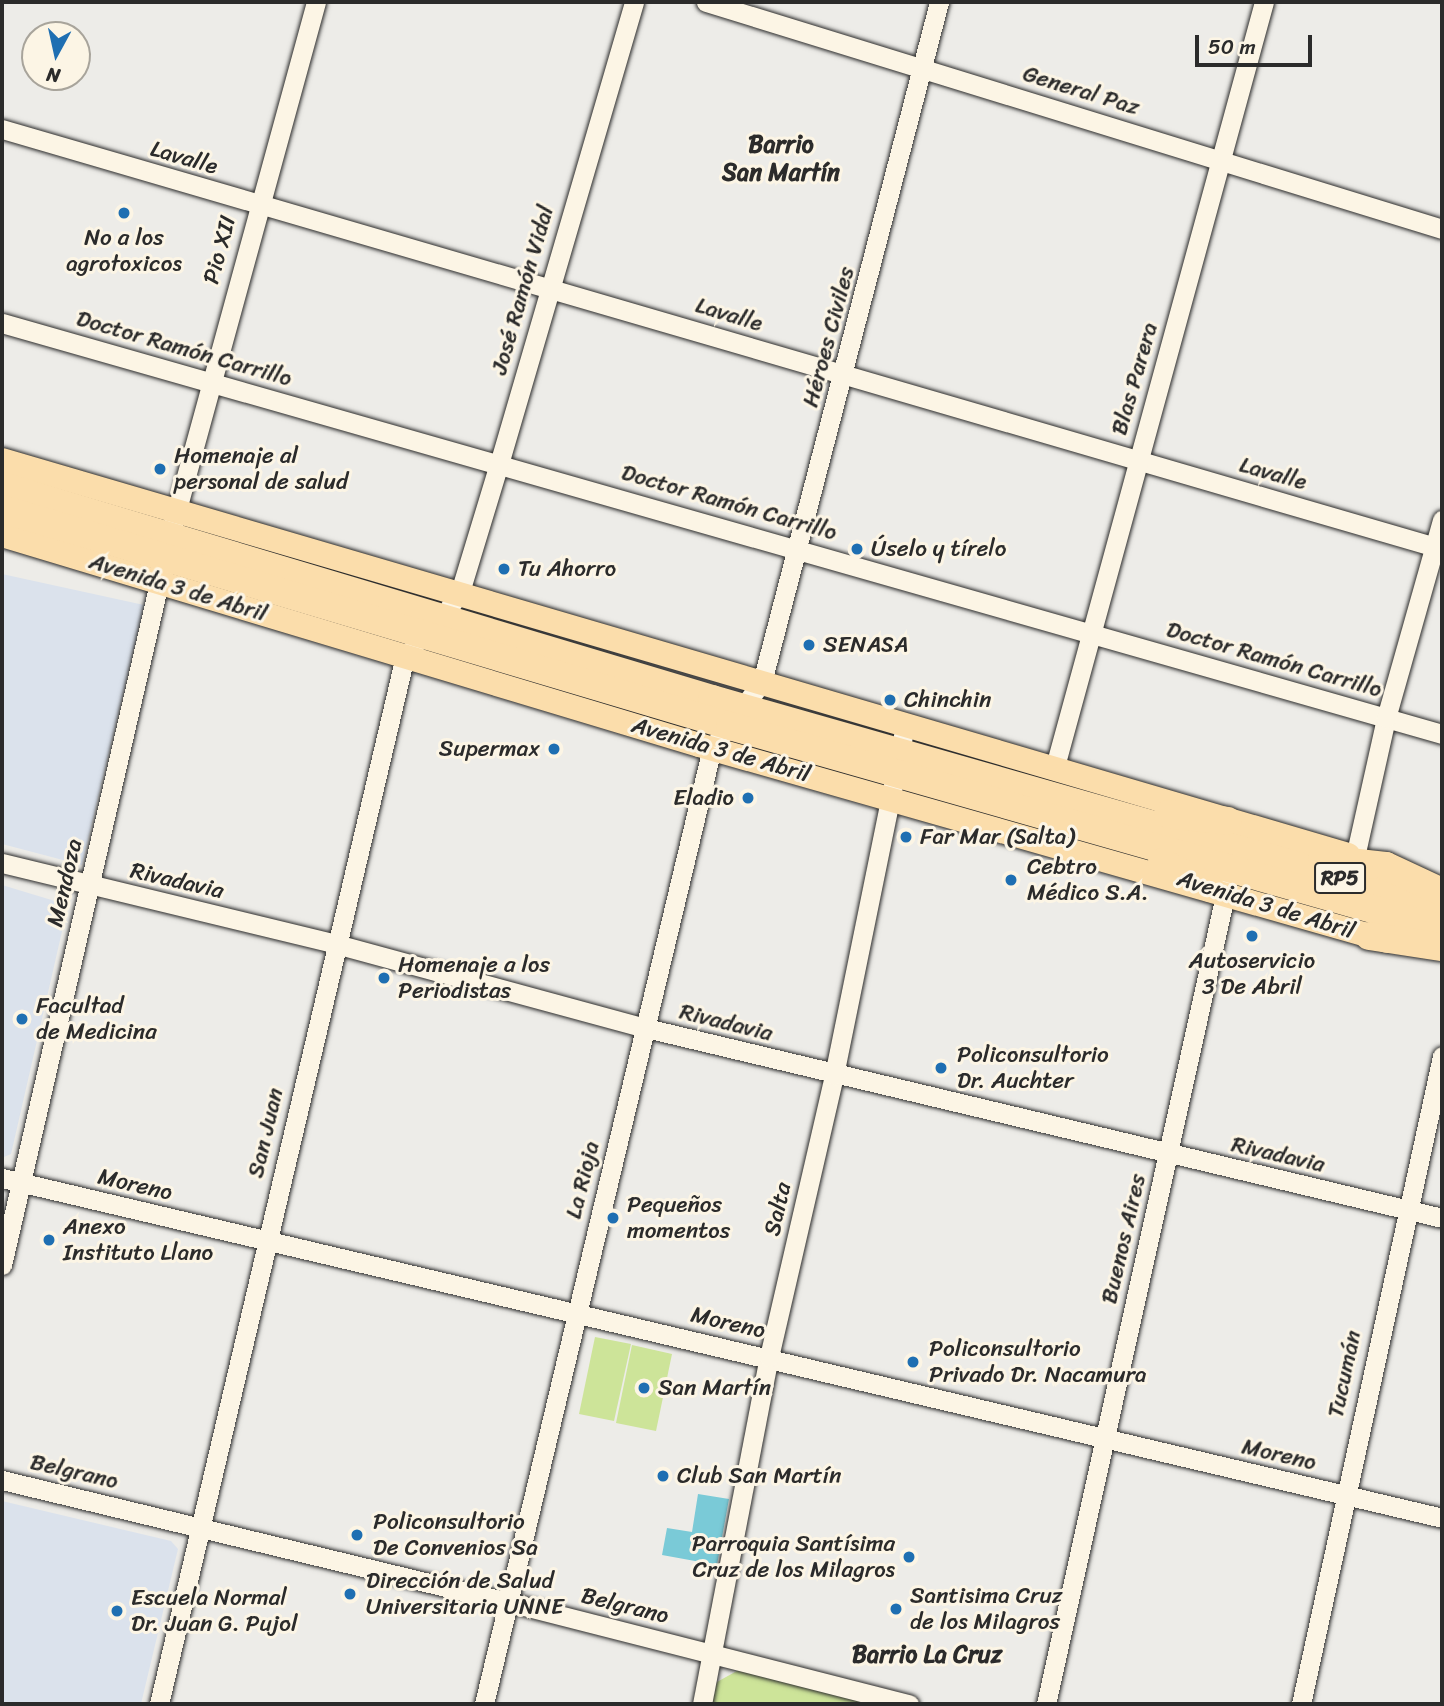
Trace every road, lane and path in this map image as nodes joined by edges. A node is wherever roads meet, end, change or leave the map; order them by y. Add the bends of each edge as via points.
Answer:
1 (316, 2) edge
2 (634, 2) edge
3 (706, 2) edge
4 (939, 2) edge
5 (1264, 2) edge
6 (923, 67) junction
7 (2, 129) edge
8 (1222, 160) junction
9 (257, 205) junction
10 (1442, 229) edge
11 (549, 286) junction
12 (2, 323) edge
13 (845, 375) junction
14 (211, 383) junction
15 (2, 460) edge
16 (1137, 460) junction
17 (499, 464) junction
18 (2, 486) edge
19 (2, 509) edge
20 (1442, 520) edge
21 (2, 535) edge
22 (168, 547) junction
23 (799, 547) junction
24 (1438, 548) edge
25 (460, 592) junction
26 (435, 626) junction
27 (1090, 633) junction
28 (405, 656) junction
29 (762, 682) junction
30 (737, 717) junction
31 (1386, 718) junction
32 (1442, 734) edge
33 (712, 748) junction
34 (896, 762) junction
35 (1054, 770) junction
36 (987, 789) junction
37 (1231, 854) junction
38 (1355, 857) junction
39 (2, 863) edge
40 (1386, 866) junction
41 (1442, 881) edge
42 (90, 886) junction
43 (1442, 892) edge
44 (1442, 907) edge
45 (1442, 929) edge
46 (1369, 936) junction
47 (336, 944) junction
48 (1442, 947) edge
49 (1442, 958) edge
50 (646, 1028) junction
51 (1442, 1056) edge
52 (834, 1075) junction
53 (1168, 1154) junction
54 (2, 1178) edge
55 (22, 1184) junction
56 (1406, 1210) junction
57 (1442, 1218) edge
58 (266, 1240) junction
59 (2, 1265) edge
60 (575, 1313) junction
61 (769, 1357) junction
62 (1105, 1440) junction
63 (2, 1480) edge
64 (1343, 1495) junction
65 (1442, 1518) edge
66 (200, 1527) junction
67 (508, 1602) junction
68 (713, 1653) junction
69 (159, 1704) edge
70 (484, 1704) edge
71 (702, 1704) edge
72 (909, 1704) edge
73 (1046, 1704) edge
74 (1301, 1704) edge

1 - 9 street, Pio XII
2 - 11 street, José Ramón Vidal
3 - 6 street, General Paz
4 - 6 street, Héroes Civiles
5 - 8 street, Blas Parera
6 - 8 street, General Paz
6 - 13 street, Héroes Civiles
7 - 9 street, Lavalle
8 - 10 street, General Paz
8 - 16 street, Blas Parera
9 - 11 street, Lavalle
9 - 14 street, Pio XII
11 - 13 street, Lavalle
11 - 17 street, José Ramón Vidal
12 - 14 street, Doctor Ramón Carrillo
13 - 16 street, Lavalle
13 - 23 street, Héroes Civiles
14 - 17 street, Doctor Ramón Carrillo
14 - 22 street, Pio XII
15 - 22 main road, Avenida 3 de Abril
16 - 24 street, Lavalle
16 - 27 street, Blas Parera
17 - 23 street, Doctor Ramón Carrillo
17 - 25 street, José Ramón Vidal
18 - 22 highway, Avenida 3 de Abril
19 - 22 highway, Avenida 3 de Abril
20 - 24 street
21 - 22 main road, Avenida 3 de Abril
22 - 25 main road, Avenida 3 de Abril
22 - 26 highway, Avenida 3 de Abril
22 - 28 main road, Avenida 3 de Abril
22 - 42 street, Mendoza
23 - 27 street, Doctor Ramón Carrillo
23 - 29 street, Héroes Civiles
24 - 31 street
25 - 26 street
25 - 29 main road, Avenida 3 de Abril
26 - 28 street
26 - 30 highway, Avenida 3 de Abril
27 - 31 street, Doctor Ramón Carrillo
27 - 35 street, Blas Parera
28 - 33 main road, Avenida 3 de Abril
28 - 47 street, San Juan
29 - 30 street, La Rioja
29 - 34 main road, Avenida 3 de Abril
30 - 33 street, La Rioja
30 - 34 highway, Avenida 3 de Abril
31 - 32 street, Doctor Ramón Carrillo
31 - 38 street
33 - 34 main road, Avenida 3 de Abril
33 - 50 street, La Rioja
34 - 35 main road, Avenida 3 de Abril
34 - 36 highway, Avenida 3 de Abril
34 - 37 main road, Avenida 3 de Abril
34 - 52 street, Salta
35 - 37 main road, Avenida 3 de Abril
36 - 37 highway via 1098,796 1181,817
36 - 37 highway via 1170,865
37 - 38 main road, Avenida 3 de Abril
37 - 40 highway
37 - 44 highway, Avenida 3 de Abril / RP5
37 - 45 highway, Avenida 3 de Abril
37 - 46 main road, Avenida 3 de Abril
37 - 53 street, Buenos Aires
38 - 40 main road, Avenida 3 de Abril
39 - 42 street, Rivadavia
40 - 41 main road, Avenida 3 de Abril
40 - 43 highway
42 - 47 street, Rivadavia
42 - 55 street, Mendoza
46 - 48 highway
46 - 49 main road, Avenida 3 de Abril
47 - 50 street, Rivadavia
47 - 58 street, San Juan
50 - 52 street, Rivadavia
50 - 60 street, La Rioja
51 - 56 street, Tucumán
52 - 53 street, Rivadavia
52 - 61 street, Salta
53 - 56 street, Rivadavia
53 - 62 street, Buenos Aires
54 - 55 street, Moreno
55 - 58 street, Moreno
55 - 59 street, Mendoza
56 - 57 street, Rivadavia
56 - 64 street, Tucumán
58 - 60 street, Moreno
58 - 66 street, San Juan
60 - 61 street, Moreno
60 - 67 street, La Rioja
61 - 62 street, Moreno
61 - 68 street, Salta
62 - 64 street, Moreno
62 - 73 street, Buenos Aires
63 - 66 street, Belgrano
64 - 65 street, Moreno
64 - 74 street, Tucumán
66 - 67 street, Belgrano
66 - 69 street, San Juan
67 - 68 street, Belgrano
67 - 70 street, La Rioja
68 - 71 street, Salta
68 - 72 street, Belgrano

